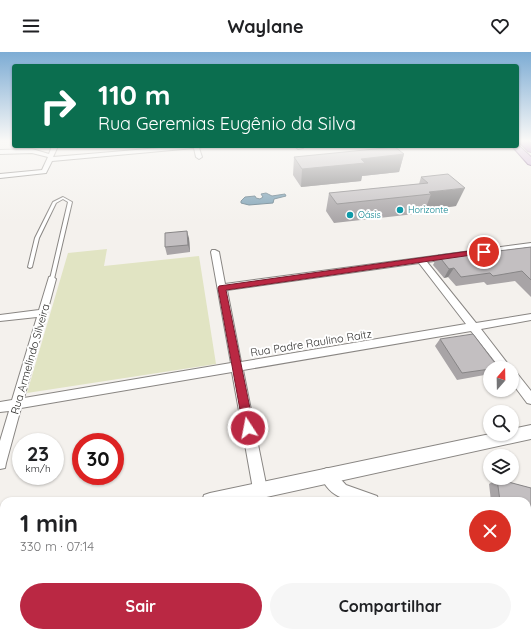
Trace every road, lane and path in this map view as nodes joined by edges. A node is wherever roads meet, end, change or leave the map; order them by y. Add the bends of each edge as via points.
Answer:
1 (45, 168) edge
2 (0, 176) edge
3 (531, 245) edge
4 (215, 252) dead end
5 (421, 260) junction
6 (30, 267) dead end
7 (52, 279) joint
8 (222, 288) junction
9 (43, 313) junction
10 (531, 317) edge
11 (0, 318) edge
12 (474, 328) junction
13 (500, 361) edge
14 (237, 368) junction
15 (519, 384) edge
16 (531, 399) edge
17 (17, 404) junction
18 (0, 407) edge
19 (531, 432) edge
20 (0, 463) edge
21 (327, 475) junction
22 (258, 495) edge
23 (242, 497) edge
24 (359, 497) edge

1 - 2 street via 44,172
3 - 5 street
4 - 8 street
5 - 8 street
5 - 12 street
6 - 7 lane via 37,238 55,202 63,198 70,202
7 - 9 street, Rua Armelindo Silveira
8 - 14 street
9 - 11 street
9 - 17 street, Rua Armelindo Silveira
10 - 12 street, Rua Padre Raulino Raitz
12 - 13 street
12 - 14 street, Rua Padre Raulino Raitz
14 - 17 street, Rua Padre Raulino Raitz
14 - 22 street
15 - 16 street
17 - 18 street, Rua Padre Raulino Raitz
17 - 20 street, Rua Armelindo Silveira
19 - 21 street
21 - 22 street
21 - 24 street via 340,491
22 - 23 street

